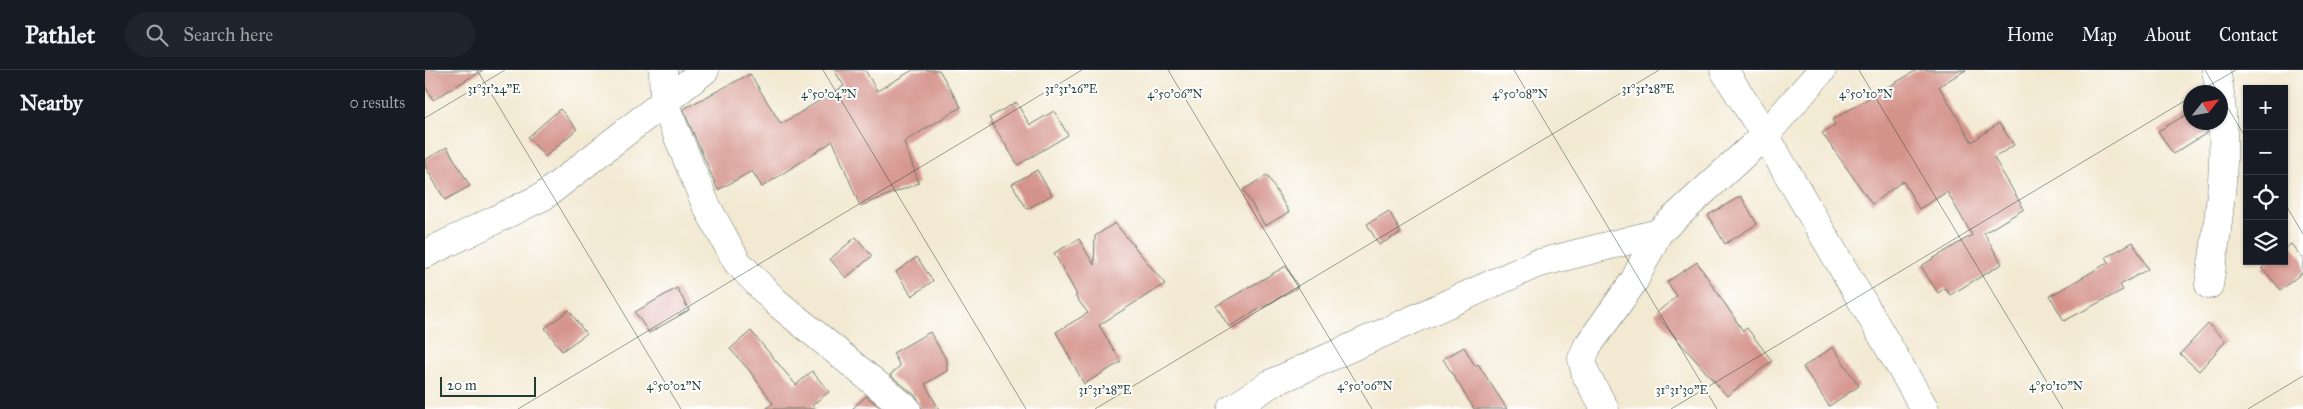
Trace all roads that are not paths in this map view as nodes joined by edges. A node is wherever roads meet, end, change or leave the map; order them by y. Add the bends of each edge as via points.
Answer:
1 (663, 70) edge
2 (705, 70) edge
3 (1724, 70) edge
4 (1822, 70) edge
5 (2216, 70) edge
6 (664, 103) junction
7 (1765, 136) junction
8 (1658, 233) junction
9 (425, 254) edge
10 (2209, 284) dead end
11 (907, 409) edge
12 (1232, 409) edge
13 (1605, 409) edge
14 (1925, 409) edge

1 - 6 street
2 - 6 street
3 - 7 street
4 - 7 street
5 - 10 street via 2221,93 2223,158
6 - 9 street via 544,196
6 - 11 street via 706,205 737,262 777,302
7 - 8 street
7 - 14 street
8 - 12 street via 1536,264 1270,384
8 - 13 street via 1634,281 1582,359 1586,376

